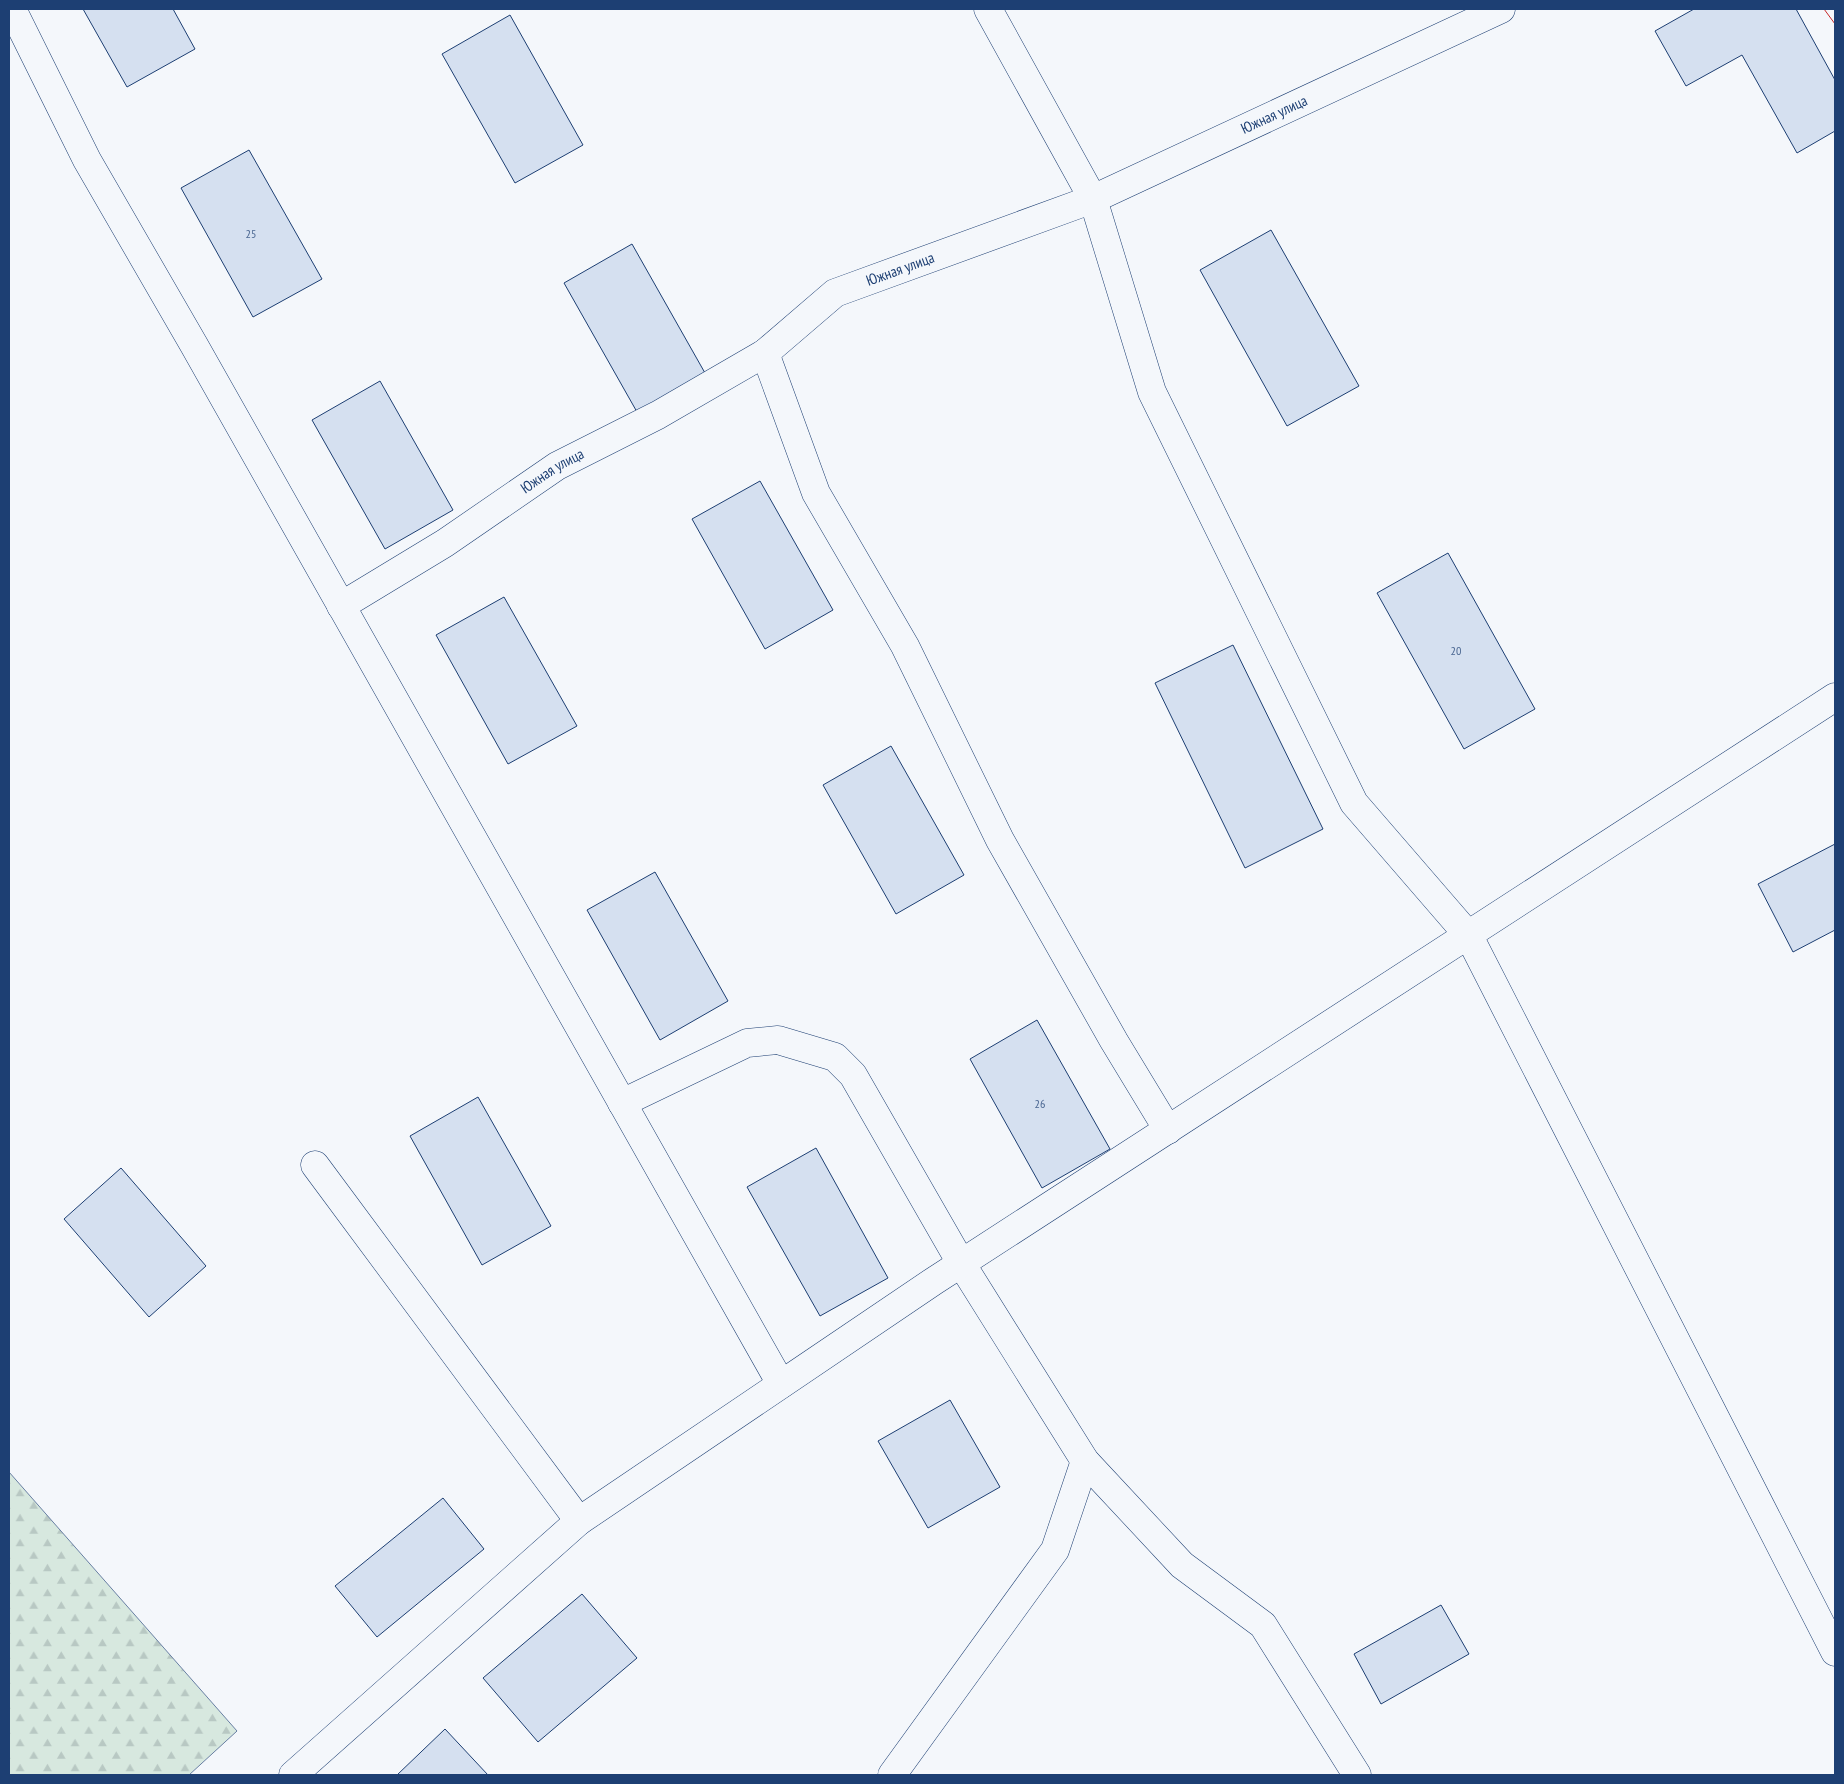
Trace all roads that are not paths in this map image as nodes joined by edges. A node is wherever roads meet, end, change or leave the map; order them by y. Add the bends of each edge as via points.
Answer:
1 (12, 9) edge
2 (988, 9) edge
3 (1501, 9) edge
4 (1093, 199) junction
5 (765, 353) junction
6 (341, 606) junction
7 (1835, 697) edge
8 (1469, 936) junction
9 (622, 1103) junction
10 (1168, 1130) junction
11 (314, 1165) dead end
12 (961, 1263) junction
13 (781, 1384) junction
14 (1085, 1461) junction
15 (579, 1521) junction
16 (1835, 1652) edge
17 (293, 1775) edge
18 (892, 1775) edge
19 (1357, 1775) edge

1 - 6 street via 87,160
2 - 4 street
3 - 4 street, Южная улица
4 - 5 street, Южная улица via 835,293
4 - 8 street via 1152,392 1354,803
5 - 6 street, Южная улица via 658,415 557,466 446,543
5 - 10 street via 816,493 905,646 1000,840
6 - 9 street
7 - 8 street
8 - 10 street
8 - 16 street
9 - 12 street via 747,1043 778,1040 835,1057 853,1076
9 - 13 street
10 - 12 street
11 - 15 street
12 - 13 street
12 - 14 street
13 - 15 street
14 - 18 street via 1055,1550
14 - 19 street via 1182,1565 1263,1625
15 - 17 street

